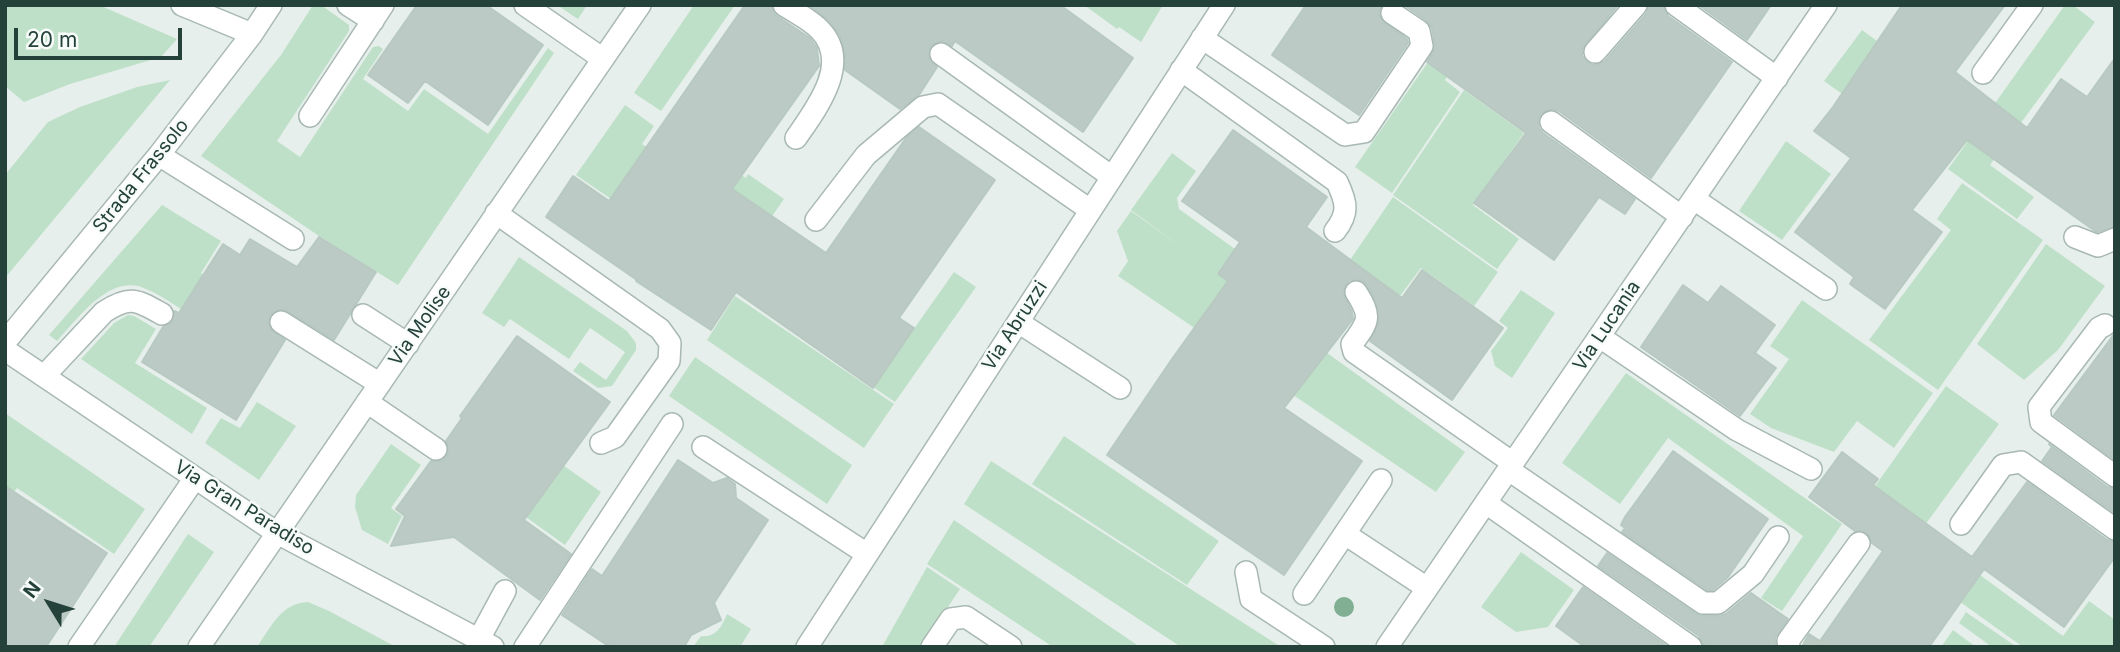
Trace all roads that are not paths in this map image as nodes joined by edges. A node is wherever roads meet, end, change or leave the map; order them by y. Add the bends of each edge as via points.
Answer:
1 (183, 5) edge
2 (271, 5) edge
3 (348, 5) edge
4 (525, 5) edge
5 (640, 5) edge
6 (784, 5) edge
7 (1224, 5) edge
8 (1636, 5) edge
9 (1676, 5) edge
10 (2032, 5) edge
11 (1822, 7) edge
12 (378, 13) edge
13 (1392, 13) dead end
14 (252, 34) junction
15 (1202, 38) junction
16 (1595, 52) dead end
17 (941, 54) dead end
18 (603, 59) junction
19 (1181, 70) junction
20 (1983, 73) dead end
21 (1777, 78) junction
22 (310, 116) dead end
23 (1551, 122) dead end
24 (796, 138) dead end
25 (159, 155) junction
26 (1112, 177) junction
27 (1688, 208) junction
28 (1090, 210) junction
29 (496, 213) junction
30 (816, 220) dead end
31 (1335, 232) dead end
32 (2075, 237) dead end
33 (293, 239) dead end
34 (2115, 239) edge
35 (1826, 289) dead end
36 (1356, 292) dead end
37 (162, 314) dead end
38 (363, 315) dead end
39 (281, 322) dead end
40 (1018, 322) junction
41 (2105, 325) dead end
42 (1600, 337) junction
43 (5, 342) edge
44 (408, 344) junction
45 (5, 350) edge
46 (44, 376) junction
47 (380, 384) junction
48 (1119, 388) dead end
49 (367, 402) junction
50 (672, 424) dead end
51 (600, 443) dead end
52 (703, 447) dead end
53 (436, 449) dead end
54 (1511, 466) junction
55 (1811, 469) dead end
56 (2115, 476) edge
57 (195, 478) junction
58 (1381, 480) dead end
59 (1486, 503) junction
60 (1961, 524) dead end
61 (2115, 529) edge
62 (277, 533) junction
63 (1345, 534) junction
64 (1778, 537) dead end
65 (1859, 543) dead end
66 (867, 554) junction
67 (1246, 572) dead end
68 (1427, 588) junction
69 (505, 591) dead end
70 (1304, 594) dead end
71 (486, 643) edge
72 (79, 647) edge
73 (199, 647) edge
74 (524, 647) edge
75 (807, 647) edge
76 (932, 647) edge
77 (1011, 647) edge
78 (1324, 647) edge
79 (1387, 647) edge
80 (1691, 647) edge
81 (1789, 647) edge

1 - 14 street
2 - 14 street, Strada Frassolo
3 - 12 street
4 - 18 street
5 - 18 street, Via Molise
6 - 24 street via 819,29 830,42 833,58 830,80 818,107
7 - 15 street, Via Abruzzi
8 - 16 street
9 - 21 street
10 - 20 street
11 - 21 street, Via Lucania
12 - 22 street
13 - 15 street via 1419,31 1422,46 1364,132 1345,135
14 - 25 street, Strada Frassolo
15 - 19 street, Via Abruzzi
17 - 26 street
18 - 29 street, Via Molise
19 - 26 street, Via Abruzzi
19 - 31 street via 1337,182 1346,200 1343,220
21 - 27 street, Via Lucania
23 - 27 street
25 - 33 street
25 - 43 street, Strada Frassolo
26 - 28 street, Via Abruzzi
27 - 35 street
27 - 42 street, Via Lucania
28 - 30 street via 939,104 923,107 866,155
28 - 40 street, Via Abruzzi
29 - 44 street, Via Molise
29 - 51 street via 660,328 670,343 669,360 654,383 615,437
32 - 34 street via 2098,246
36 - 54 street via 1366,308 1366,325 1352,344 1354,352
37 - 46 street via 139,301 114,306
38 - 44 street
39 - 47 street
40 - 48 street
40 - 66 street, Via Abruzzi
41 - 56 street via 2039,407 2041,422
42 - 54 street, Via Lucania
42 - 55 street via 1737,430
44 - 47 street, Via Molise
45 - 46 street, Via Gran Paradiso
46 - 57 street, Via Gran Paradiso
47 - 49 street, Via Molise
49 - 53 street
49 - 62 street, Via Molise
50 - 74 street
52 - 66 street
54 - 59 street, Via Lucania
54 - 64 street via 1703,603 1718,603 1752,574
57 - 62 street, Via Gran Paradiso
57 - 72 street
58 - 63 street
59 - 68 street, Via Lucania
59 - 80 street
60 - 61 street via 2003,465 2021,462
62 - 71 street, Via Gran Paradiso
62 - 73 street, Via Molise
63 - 68 street
63 - 70 street
65 - 81 street via 1788,641
66 - 75 street, Via Abruzzi
67 - 78 street via 1251,599
68 - 79 street, Via Lucania
69 - 71 street
76 - 77 street via 951,619 966,617

